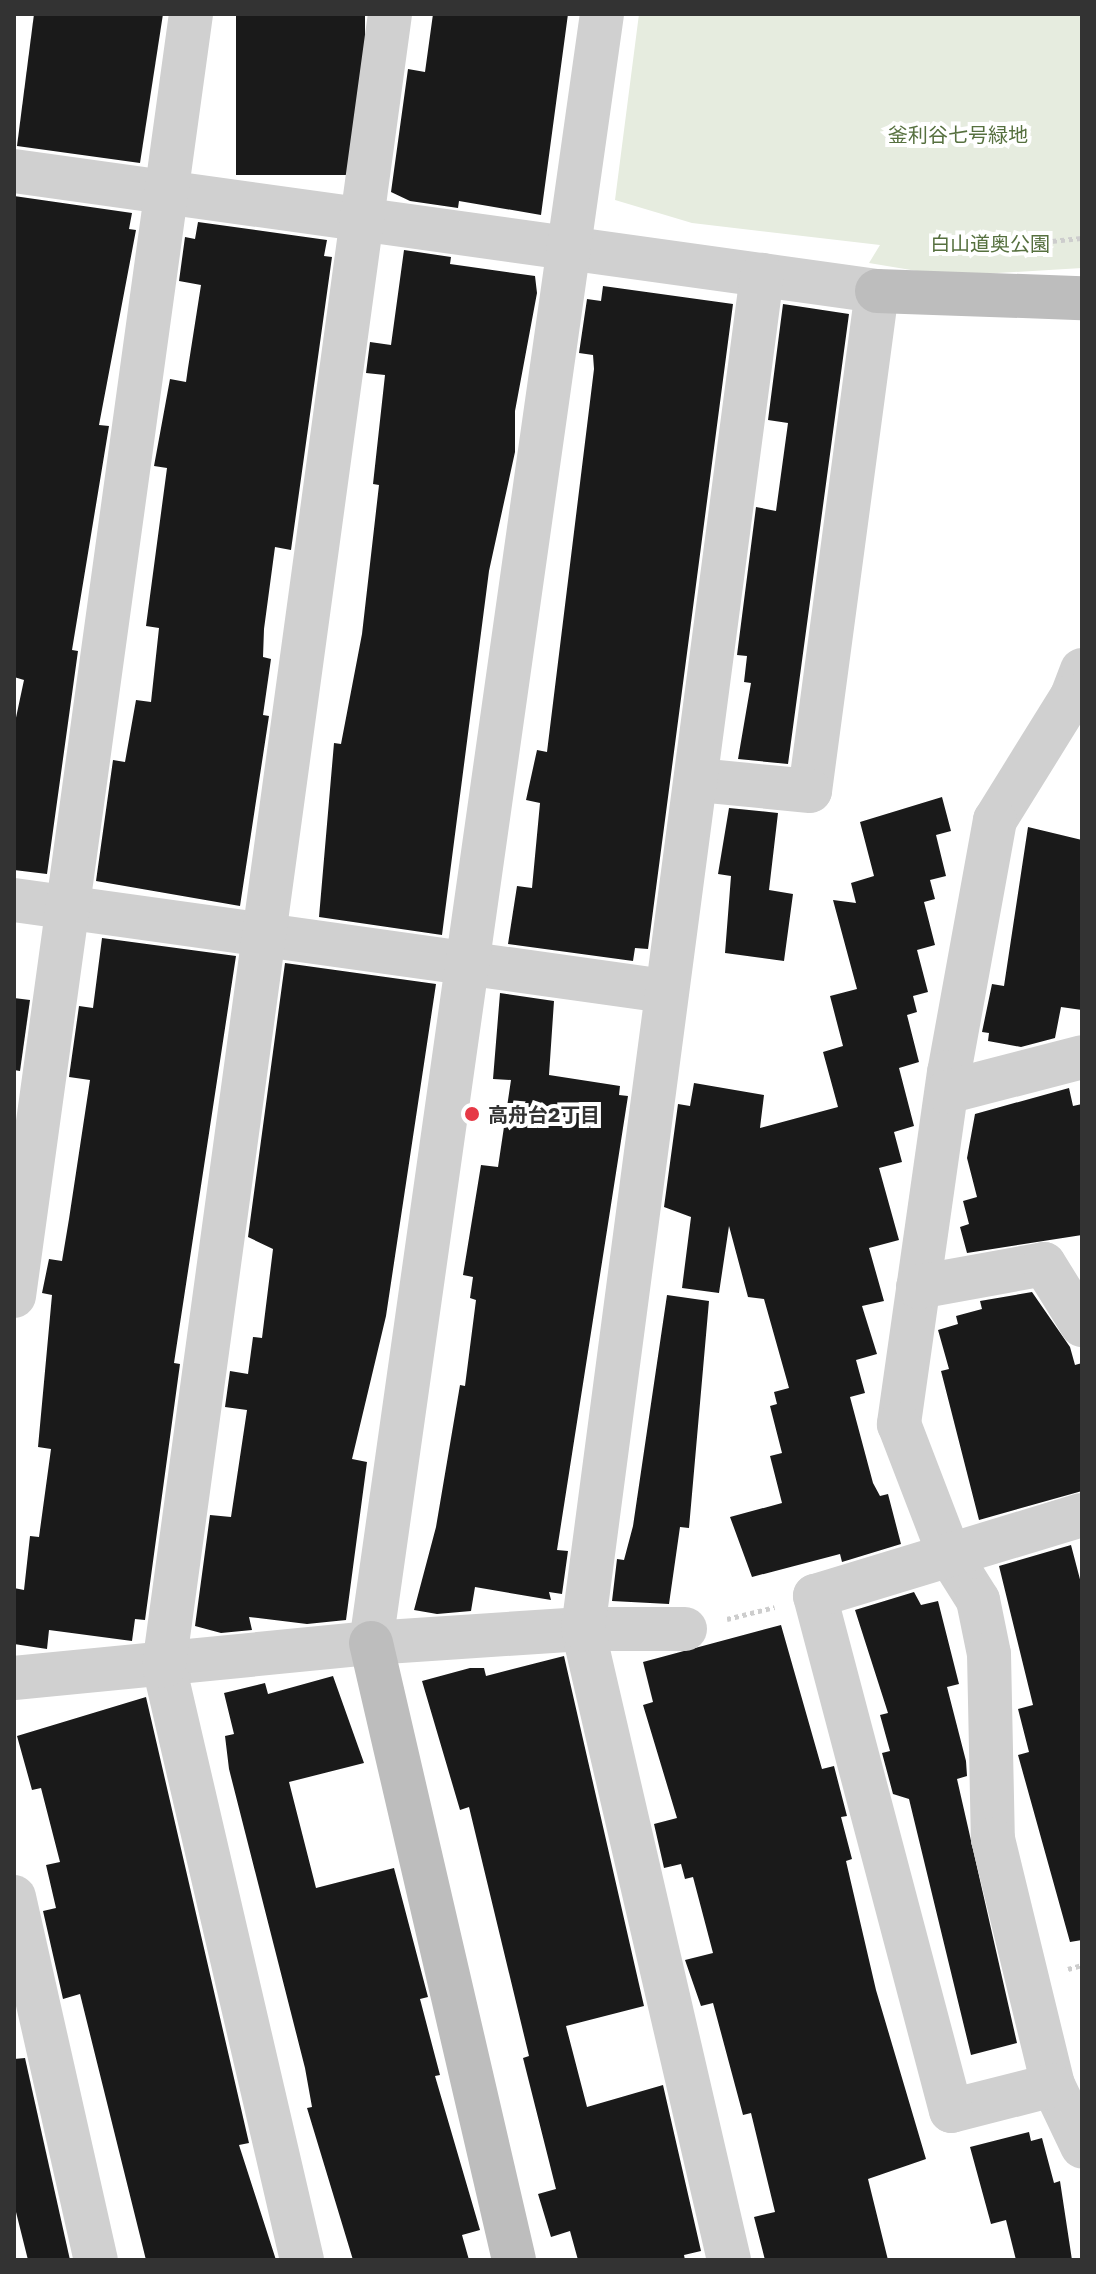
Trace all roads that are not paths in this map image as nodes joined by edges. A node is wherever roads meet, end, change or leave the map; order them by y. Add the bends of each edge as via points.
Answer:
1 (191, 14) edge
2 (390, 14) edge
3 (602, 14) edge
4 (14, 171) edge
5 (169, 190) junction
6 (363, 216) junction
7 (568, 246) junction
8 (762, 275) junction
9 (877, 291) junction
10 (1082, 298) edge
11 (1082, 670) edge
12 (697, 780) junction
13 (14, 900) edge
14 (69, 906) junction
15 (266, 935) junction
16 (467, 962) junction
17 (665, 991) junction
18 (1082, 1057) edge
19 (947, 1092) junction
20 (918, 1287) junction
21 (14, 1296) edge
22 (1082, 1325) edge
23 (1082, 1515) edge
24 (949, 1554) junction
25 (583, 1629) junction
26 (685, 1629) road end
27 (371, 1643) junction
28 (164, 1666) junction
29 (14, 1678) edge
30 (14, 1897) edge
31 (1053, 2085) junction
32 (1082, 2146) edge
33 (96, 2260) edge
34 (302, 2260) edge
35 (514, 2260) edge
36 (729, 2260) edge

1 - 5 street
2 - 6 street
3 - 7 street
4 - 5 street
5 - 6 street
5 - 14 street
6 - 7 street
6 - 15 street
7 - 8 street
7 - 16 street
8 - 9 street
8 - 12 street
9 - 10 street
9 - 12 street via 810,791
11 - 19 street via 1072,696 995,820
12 - 17 street
13 - 14 street
14 - 15 street
14 - 21 street
15 - 16 street
15 - 28 street
16 - 17 street
16 - 27 street
17 - 25 street
18 - 19 street
19 - 20 street
20 - 22 street via 1044,1264
20 - 24 street via 899,1424
23 - 24 street
24 - 31 street via 978,1600 986,1640 993,1839
24 - 31 street via 815,1596 951,2111
25 - 26 street
25 - 27 street
25 - 36 street
27 - 28 street
27 - 35 street
28 - 29 street
28 - 34 street
30 - 33 street
31 - 32 street

